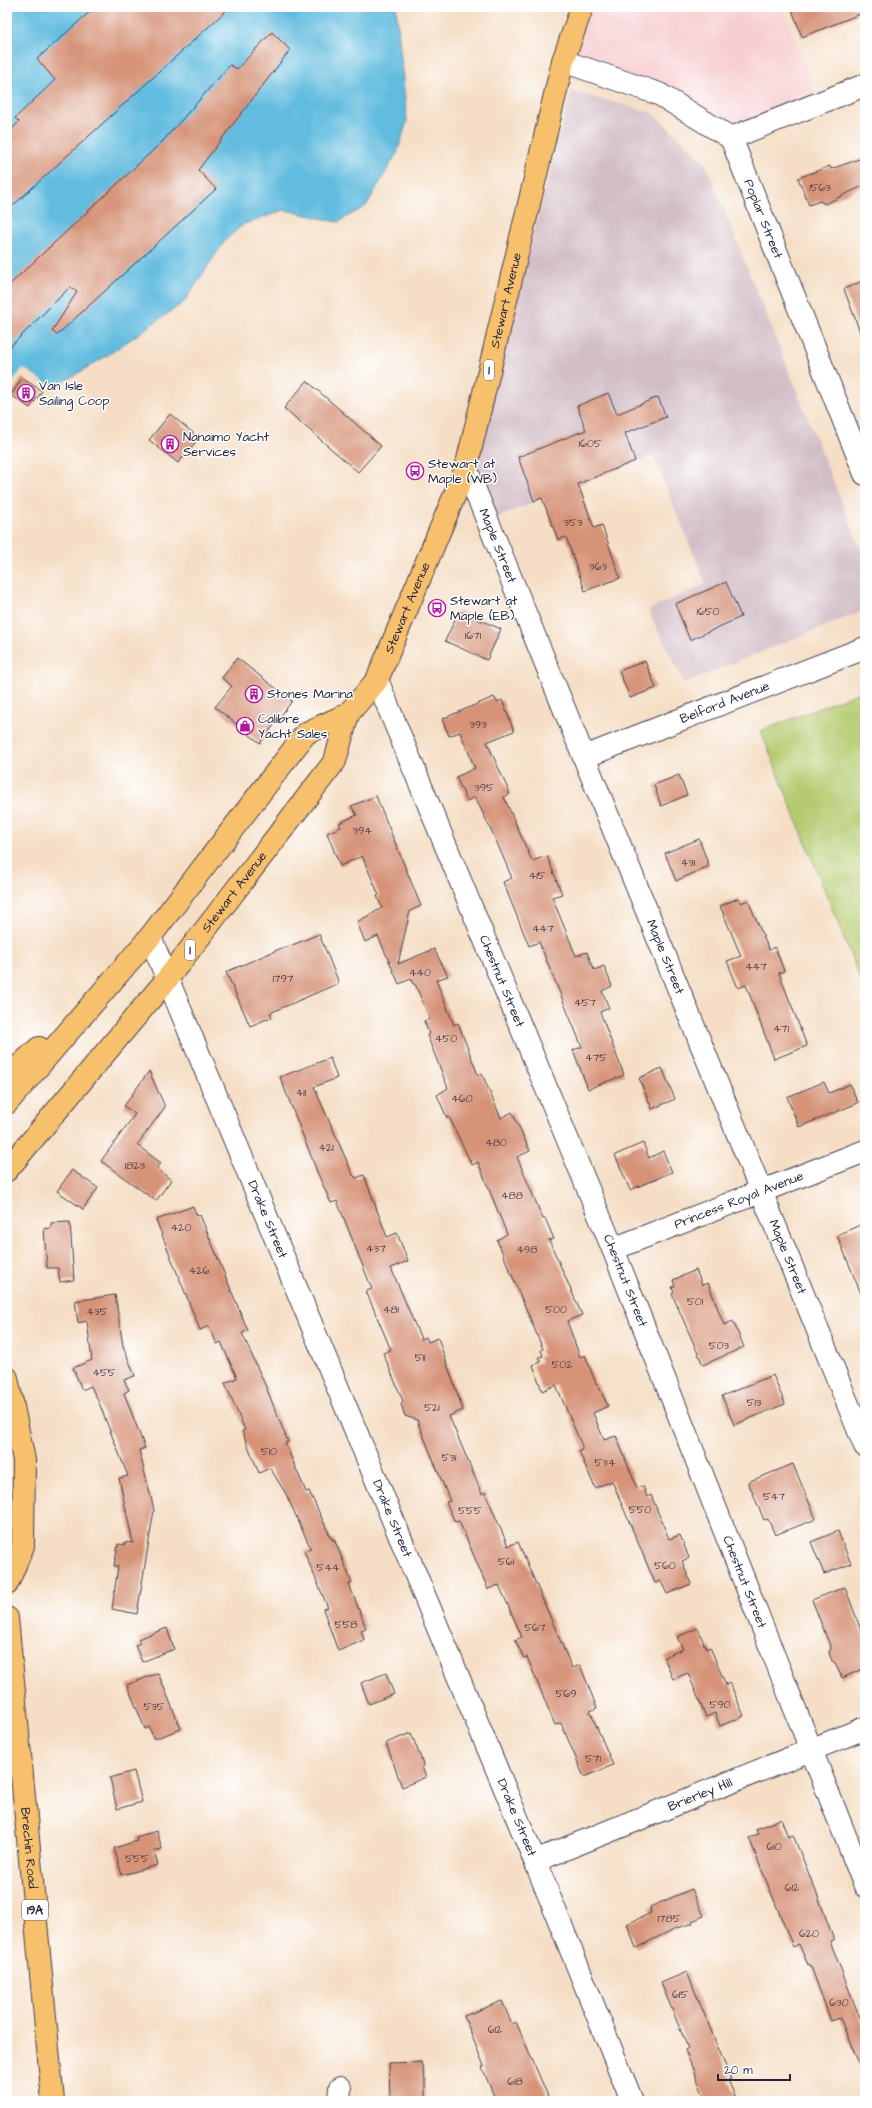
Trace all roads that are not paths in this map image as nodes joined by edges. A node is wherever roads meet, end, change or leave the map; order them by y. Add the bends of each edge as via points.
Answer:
1 (582, 7) edge
2 (563, 61) junction
3 (865, 85) edge
4 (731, 138) junction
5 (466, 468) junction
6 (865, 474) edge
7 (865, 648) edge
8 (377, 680) junction
9 (348, 714) junction
10 (584, 757) junction
11 (150, 937) junction
12 (168, 978) junction
13 (104, 990) junction
14 (7, 1076) edge
15 (7, 1103) edge
16 (865, 1151) edge
17 (7, 1170) edge
18 (761, 1192) junction
19 (613, 1249) junction
20 (7, 1378) edge
21 (865, 1446) edge
22 (7, 1584) edge
23 (7, 1618) edge
24 (865, 1728) edge
25 (810, 1750) junction
26 (535, 1861) junction
27 (865, 1886) edge
28 (53, 2101) edge
29 (632, 2101) edge

1 - 2 main road, Stewart Avenue / 1
2 - 4 street via 659,94
2 - 5 main road, Stewart Avenue / 1
3 - 4 street
4 - 6 street, Poplar Street
5 - 8 main road, Stewart Avenue / 1
5 - 10 street, Maple Street
7 - 10 street, Belford Avenue
8 - 9 main road, Stewart Avenue / 1
8 - 19 street, Chestnut Street
9 - 11 main road, Stewart Avenue / 1 via 306,732
9 - 12 main road, Stewart Avenue / 1 via 336,761
10 - 18 street, Maple Street
11 - 12 street, Drake Street
11 - 13 main road, Stewart Avenue / 1
12 - 17 main road, Stewart Avenue / 1
12 - 26 street, Drake Street
13 - 14 main road
13 - 15 main road, Stewart Avenue / 1
16 - 18 street, Princess Royal Avenue
18 - 19 street, Princess Royal Avenue
18 - 21 street, Maple Street
19 - 25 street, Chestnut Street
20 - 22 main road via 24,1460 23,1546
23 - 28 main road, Brechin Road / 19A
24 - 25 street, Brierley Hill
25 - 26 street, Brierley Hill
25 - 27 street, Chestnut Street
26 - 29 street, Drake Street

